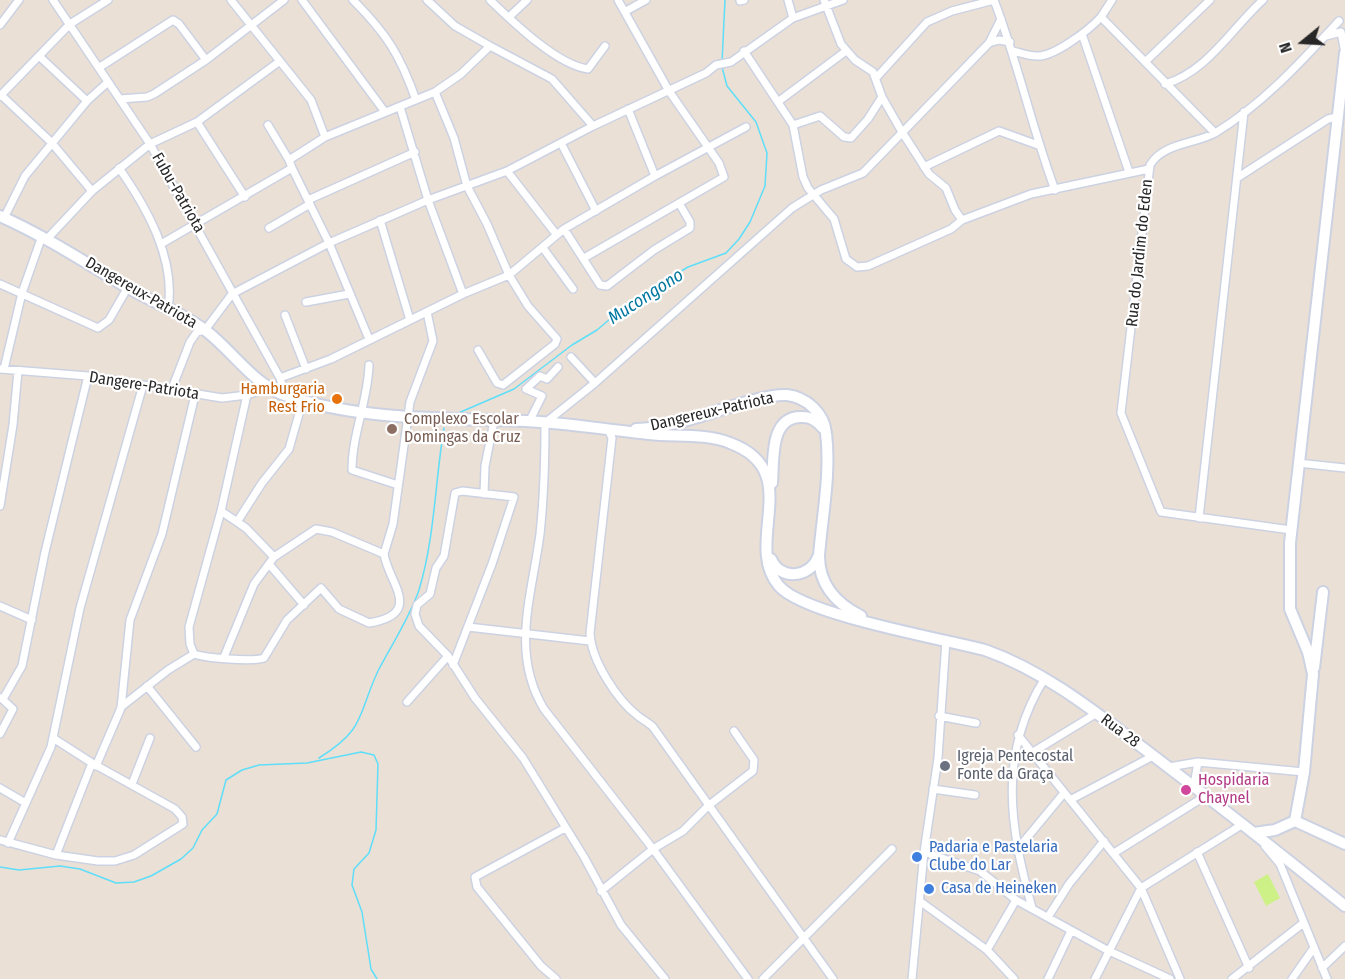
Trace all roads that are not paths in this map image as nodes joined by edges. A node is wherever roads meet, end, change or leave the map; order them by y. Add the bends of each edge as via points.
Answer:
1 (19, 0) edge
2 (53, 0) edge
3 (108, 0) edge
4 (231, 0) edge
5 (284, 0) edge
6 (302, 0) edge
7 (427, 0) edge
8 (490, 0) edge
9 (527, 0) edge
10 (618, 0) edge
11 (646, 0) edge
12 (788, 0) edge
13 (843, 0) edge
14 (994, 0) edge
15 (1112, 0) edge
16 (1210, 0) edge
17 (1263, 0) edge
18 (355, 1) edge
19 (825, 4) edge
20 (626, 12) junction
21 (509, 17) junction
22 (1101, 17) junction
23 (793, 18) junction
24 (1342, 18) edge
25 (1002, 19) junction
26 (70, 24) junction
27 (0, 25) edge
28 (251, 25) junction
29 (1343, 33) edge
30 (1082, 34) junction
31 (1324, 37) junction
32 (1010, 42) junction
33 (989, 43) junction
34 (490, 46) junction
35 (605, 46) dead end
36 (744, 51) junction
37 (846, 51) junction
38 (1013, 51) junction
39 (1345, 53) edge
40 (39, 56) junction
41 (206, 60) junction
42 (280, 61) junction
43 (1145, 62) junction
44 (100, 67) junction
45 (876, 78) junction
46 (108, 82) junction
47 (1166, 84) junction
48 (669, 91) junction
49 (435, 92) junction
50 (1, 95) edge
51 (882, 97) junction
52 (120, 99) junction
53 (416, 100) junction
54 (87, 101) junction
55 (779, 101) junction
56 (400, 107) junction
57 (628, 110) junction
58 (386, 112) junction
59 (1244, 112) junction
60 (1337, 117) junction
61 (197, 122) junction
62 (268, 125) dead end
63 (793, 125) junction
64 (593, 126) junction
65 (746, 127) dead end
66 (902, 132) junction
67 (1215, 133) junction
68 (325, 137) junction
69 (51, 142) junction
70 (561, 143) junction
71 (150, 144) junction
72 (1038, 145) junction
73 (708, 146) junction
74 (415, 152) junction
75 (289, 160) junction
76 (924, 167) junction
77 (119, 168) junction
78 (292, 168) junction
79 (1149, 169) junction
80 (507, 171) junction
81 (1129, 172) junction
82 (654, 176) junction
83 (1237, 178) junction
84 (467, 186) junction
85 (1055, 190) junction
86 (92, 191) junction
87 (813, 195) junction
88 (245, 197) junction
89 (428, 200) junction
90 (309, 202) junction
91 (679, 203) junction
92 (596, 211) junction
93 (2, 217) edge
94 (380, 220) junction
95 (962, 220) junction
96 (197, 224) junction
97 (269, 228) dead end
98 (564, 230) junction
99 (556, 234) junction
100 (44, 238) junction
101 (329, 243) junction
102 (161, 244) junction
103 (543, 248) junction
104 (584, 258) junction
105 (509, 275) junction
106 (0, 284) edge
107 (128, 287) junction
108 (573, 289) dead end
109 (22, 293) junction
110 (232, 294) junction
111 (349, 294) junction
112 (463, 294) junction
113 (306, 302) dead end
114 (168, 309) junction
115 (427, 312) junction
116 (285, 315) dead end
117 (411, 320) junction
118 (205, 330) junction
119 (369, 339) junction
120 (478, 350) dead end
121 (571, 357) dead end
122 (369, 365) dead end
123 (558, 367) dead end
124 (2, 369) edge
125 (306, 369) junction
126 (18, 371) junction
127 (88, 376) junction
128 (280, 378) junction
129 (595, 383) junction
130 (143, 385) junction
131 (269, 388) junction
132 (171, 391) junction
133 (195, 395) junction
134 (247, 395) junction
135 (285, 395) junction
136 (303, 400) junction
137 (362, 413) junction
138 (409, 416) junction
139 (494, 421) junction
140 (529, 422) junction
141 (545, 423) junction
142 (608, 429) junction
143 (826, 434) junction
144 (1298, 463) junction
145 (1345, 468) edge
146 (398, 485) junction
147 (484, 494) junction
148 (771, 494) junction
149 (0, 506) edge
150 (221, 511) junction
151 (1198, 518) junction
152 (237, 522) junction
153 (1291, 530) junction
154 (384, 554) junction
155 (768, 554) junction
156 (819, 556) junction
157 (274, 557) junction
158 (268, 564) junction
159 (1323, 592) dead end
160 (0, 606) edge
161 (304, 606) junction
162 (32, 620) junction
163 (880, 625) junction
164 (468, 627) junction
165 (526, 633) junction
166 (590, 640) junction
167 (946, 640) junction
168 (1318, 641) junction
169 (1305, 645) junction
170 (194, 654) junction
171 (448, 656) junction
172 (224, 657) junction
173 (453, 665) junction
174 (1313, 674) junction
175 (1045, 678) junction
176 (147, 686) junction
177 (2, 698) edge
178 (407, 702) dead end
179 (121, 708) junction
180 (1097, 713) junction
181 (939, 716) junction
182 (976, 723) dead end
183 (734, 732) dead end
184 (0, 734) edge
185 (1018, 735) junction
186 (53, 738) junction
187 (150, 738) dead end
188 (196, 747) dead end
189 (1033, 752) junction
190 (1153, 756) junction
191 (1198, 762) junction
192 (94, 764) junction
193 (1169, 767) junction
194 (1304, 772) junction
195 (132, 784) junction
196 (1194, 785) junction
197 (0, 788) edge
198 (933, 789) junction
199 (1064, 793) junction
200 (975, 795) dead end
201 (1207, 795) junction
202 (1070, 800) junction
203 (24, 802) junction
204 (708, 806) junction
205 (1295, 821) junction
206 (1243, 824) junction
207 (565, 828) junction
208 (1254, 833) junction
209 (1104, 841) junction
210 (4, 842) edge
211 (1345, 844) edge
212 (653, 849) junction
213 (892, 849) dead end
214 (1016, 851) junction
215 (924, 852) junction
216 (1197, 852) junction
217 (1114, 853) junction
218 (56, 855) junction
219 (1141, 888) junction
220 (600, 891) junction
221 (1016, 900) junction
222 (921, 902) junction
223 (1345, 906) edge
224 (1032, 908) junction
225 (1048, 917) junction
226 (1302, 924) junction
227 (1071, 931) junction
228 (804, 937) junction
229 (1345, 946) edge
230 (1313, 949) junction
231 (987, 950) junction
232 (1107, 950) junction
233 (1249, 968) junction
234 (1322, 968) junction
235 (1005, 969) junction
236 (556, 979) edge
237 (665, 979) edge
238 (748, 979) edge
239 (763, 979) edge
240 (833, 979) edge
241 (912, 979) edge
242 (1001, 979) edge
243 (1014, 979) edge
244 (1048, 979) edge
245 (1095, 979) edge
246 (1170, 979) edge
247 (1180, 979) edge
248 (1233, 979) edge
249 (1292, 979) edge
250 (1327, 979) edge

1 - 27 street
2 - 26 street, Fubu-Patriota
3 - 26 street
4 - 28 street
5 - 28 street
6 - 58 street
7 - 34 street via 455,26
8 - 21 street
9 - 21 street
10 - 20 street
11 - 20 street
12 - 23 street
13 - 19 street
14 - 25 street
14 - 45 street via 927,22
15 - 22 street
16 - 43 street
17 - 47 street via 1212,54 1184,76
18 - 53 street via 392,45
19 - 23 street
19 - 37 street
20 - 48 street
21 - 35 street via 562,61 578,68 588,69
22 - 30 street
22 - 43 street
23 - 36 street
24 - 29 street, Rua do Jardim do Eden via 1337,26
24 - 31 street, Rua do Jardim do Eden
25 - 32 street
25 - 33 street
26 - 40 street
26 - 44 street, Fubu-Patriota
28 - 41 street
28 - 42 street
29 - 31 street
29 - 39 street, Rua do Jardim do Eden
30 - 38 street via 1040,57
30 - 81 street
31 - 59 street, Rua do Jardim do Eden
32 - 33 street
32 - 38 street
33 - 66 street
34 - 49 street
34 - 64 street via 552,79
36 - 48 street via 731,62 716,65
36 - 55 street
37 - 45 street
37 - 55 street
38 - 72 street
39 - 60 street
40 - 50 street
40 - 54 street
41 - 44 street via 173,20
41 - 52 street via 147,97
42 - 61 street
42 - 68 street via 314,105
43 - 47 street
44 - 46 street, Fubu-Patriota
45 - 51 street
46 - 52 street, Fubu-Patriota
46 - 54 street
47 - 67 street
48 - 57 street
48 - 73 street
49 - 53 street
49 - 84 street via 454,138
50 - 69 street
51 - 63 street via 851,138 844,137 820,116
51 - 66 street
52 - 71 street, Fubu-Patriota
53 - 56 street
54 - 69 street
55 - 63 street
56 - 58 street
56 - 74 street
57 - 64 street
57 - 82 street
58 - 68 street
59 - 67 street, Rua do Jardim do Eden
59 - 83 street
60 - 83 street
60 - 144 street
61 - 71 street
61 - 88 street
62 - 75 street
63 - 87 street via 803,177
64 - 70 street
65 - 73 street
66 - 76 street
66 - 87 street via 863,173
67 - 79 street, Rua do Jardim do Eden via 1166,150 1153,160
68 - 75 street
69 - 86 street
69 - 93 street via 25,176
70 - 80 street
70 - 92 street
71 - 77 street
71 - 96 street, Fubu-Patriota
72 - 76 street via 999,131
72 - 85 street
73 - 82 street
73 - 91 street via 724,177
74 - 89 street
74 - 90 street
75 - 78 street
76 - 95 street via 946,188
77 - 86 street
77 - 102 street via 135,190
78 - 88 street
78 - 90 street
79 - 81 street
79 - 151 street, Rua do Jardim do Eden via 1122,413 1155,503 1164,513
80 - 84 street
80 - 99 street
81 - 85 street
82 - 92 street
83 - 151 street
84 - 89 street
84 - 105 street
85 - 95 street via 1031,194
86 - 100 street
87 - 95 street via 834,219 846,259 857,267 868,266 951,229
87 - 129 street via 792,208
88 - 96 street
89 - 94 street
89 - 112 street
90 - 97 street
90 - 101 street
91 - 104 street
91 - 104 street via 690,228 607,286 600,285
92 - 98 street
93 - 100 street, Dangereux-Patriota
94 - 101 street
94 - 117 street
96 - 102 street
96 - 110 street, Fubu-Patriota
98 - 99 street
98 - 104 street
99 - 103 street
100 - 107 street, Dangereux-Patriota
100 - 109 street
101 - 110 street
101 - 111 street
102 - 114 street via 171,290
103 - 105 street
103 - 108 street
105 - 112 street
105 - 120 street via 528,306 552,331 557,339 555,344 503,385 497,383
106 - 109 street
107 - 109 street via 109,320 98,328
107 - 114 street, Dangereux-Patriota
109 - 124 street
110 - 118 street
110 - 128 street, Fubu-Patriota
111 - 113 street
111 - 119 street
112 - 115 street
114 - 118 street, Dangereux-Patriota
115 - 117 street
115 - 138 street via 433,341 413,387
116 - 125 street
117 - 119 street
118 - 131 street, Dangereux-Patriota
118 - 132 street via 197,332 190,342
119 - 125 street
121 - 129 street
122 - 137 street
123 - 140 street via 547,379 540,376 526,389 542,396
124 - 126 street, Dangere-Patriota
125 - 128 street
126 - 127 street, Dangere-Patriota
126 - 149 street
127 - 130 street, Dangere-Patriota
127 - 162 street
128 - 135 street, Fubu-Patriota
129 - 141 street
130 - 132 street, Dangere-Patriota
130 - 186 street via 80,608
131 - 134 street, Dangere-Patriota
131 - 135 street
132 - 133 street, Dangere-Patriota
133 - 134 street, Dangere-Patriota
133 - 179 street via 162,534 130,620
134 - 150 street
135 - 136 street
136 - 137 street
136 - 152 street via 290,449 261,483
137 - 138 street
137 - 146 street via 356,429 352,470
138 - 139 street
138 - 146 street
139 - 140 street
139 - 147 street
140 - 141 street
141 - 142 street
141 - 165 street via 540,533
142 - 143 street, Dangereux-Patriota via 643,428 786,395 810,405 824,424
142 - 148 street via 727,441 747,450 764,468
142 - 166 street via 612,438
143 - 148 street via 821,425 808,417 783,423 775,443
143 - 156 street
144 - 145 street
144 - 153 street
146 - 154 street
147 - 164 street via 514,497
147 - 171 street via 462,491 454,495 444,556 436,568 430,594 416,609 419,626
148 - 155 street
150 - 152 street
150 - 170 street via 189,627
151 - 153 street
152 - 157 street
153 - 169 street via 1290,609
154 - 157 street via 316,529
154 - 161 street via 400,598 392,615 369,623 339,609 321,588
155 - 156 street via 780,571 791,574 810,569
155 - 163 street via 775,580 795,600
156 - 163 street via 820,573 837,601
157 - 158 street
158 - 161 street
158 - 172 street via 254,584
159 - 168 street
160 - 162 street
161 - 172 street via 282,625 264,658
162 - 177 street via 22,666
163 - 167 street, Rua 28
164 - 165 street
164 - 173 street
165 - 166 street
165 - 212 street via 528,675 535,694
166 - 204 street via 604,674 632,711 653,727
167 - 175 street, Rua 28 via 1009,658
167 - 181 street
168 - 169 street via 1312,647
168 - 174 street
169 - 174 street
170 - 172 street via 211,659
170 - 176 street
171 - 173 street
171 - 178 street
173 - 207 street via 523,758
174 - 194 street
175 - 180 street, Rua 28
175 - 185 street via 1023,716
176 - 179 street
176 - 188 street
177 - 184 street via 13,710
179 - 192 street
180 - 189 street
180 - 190 street, Rua 28
181 - 182 street
181 - 198 street
183 - 204 street via 755,766
185 - 189 street
185 - 214 street via 1013,760
186 - 192 street
186 - 203 street
187 - 195 street
189 - 199 street
190 - 193 street, Rua 28
190 - 202 street
191 - 193 street
191 - 194 street
191 - 196 street
192 - 195 street
192 - 218 street
193 - 196 street, Rua 28
194 - 205 street
195 - 218 street via 175,809 183,824 134,855 115,861
196 - 201 street, Rua 28
197 - 203 street
198 - 200 street
198 - 215 street
199 - 202 street
199 - 214 street
201 - 206 street, Rua 28
201 - 217 street
202 - 209 street
203 - 210 street
204 - 212 street via 683,831
204 - 228 street
205 - 208 street via 1275,830
205 - 211 street
206 - 208 street, Rua 28
206 - 216 street
207 - 220 street
207 - 236 street via 475,878 477,887
208 - 223 street, Rua 28
208 - 226 street via 1280,864
209 - 217 street
209 - 225 street
210 - 218 street
212 - 220 street
212 - 238 street
213 - 228 street
214 - 224 street
215 - 221 street via 980,871
215 - 222 street
216 - 219 street
216 - 233 street
217 - 219 street
219 - 232 street
219 - 247 street
220 - 237 street via 621,926
221 - 224 street
221 - 231 street
222 - 231 street
222 - 241 street
224 - 225 street
225 - 227 street
226 - 230 street
226 - 233 street
227 - 232 street
227 - 244 street
228 - 239 street
228 - 240 street
229 - 234 street
230 - 234 street
230 - 249 street
231 - 235 street
232 - 245 street
232 - 246 street
233 - 248 street
234 - 250 street
235 - 242 street
235 - 243 street

